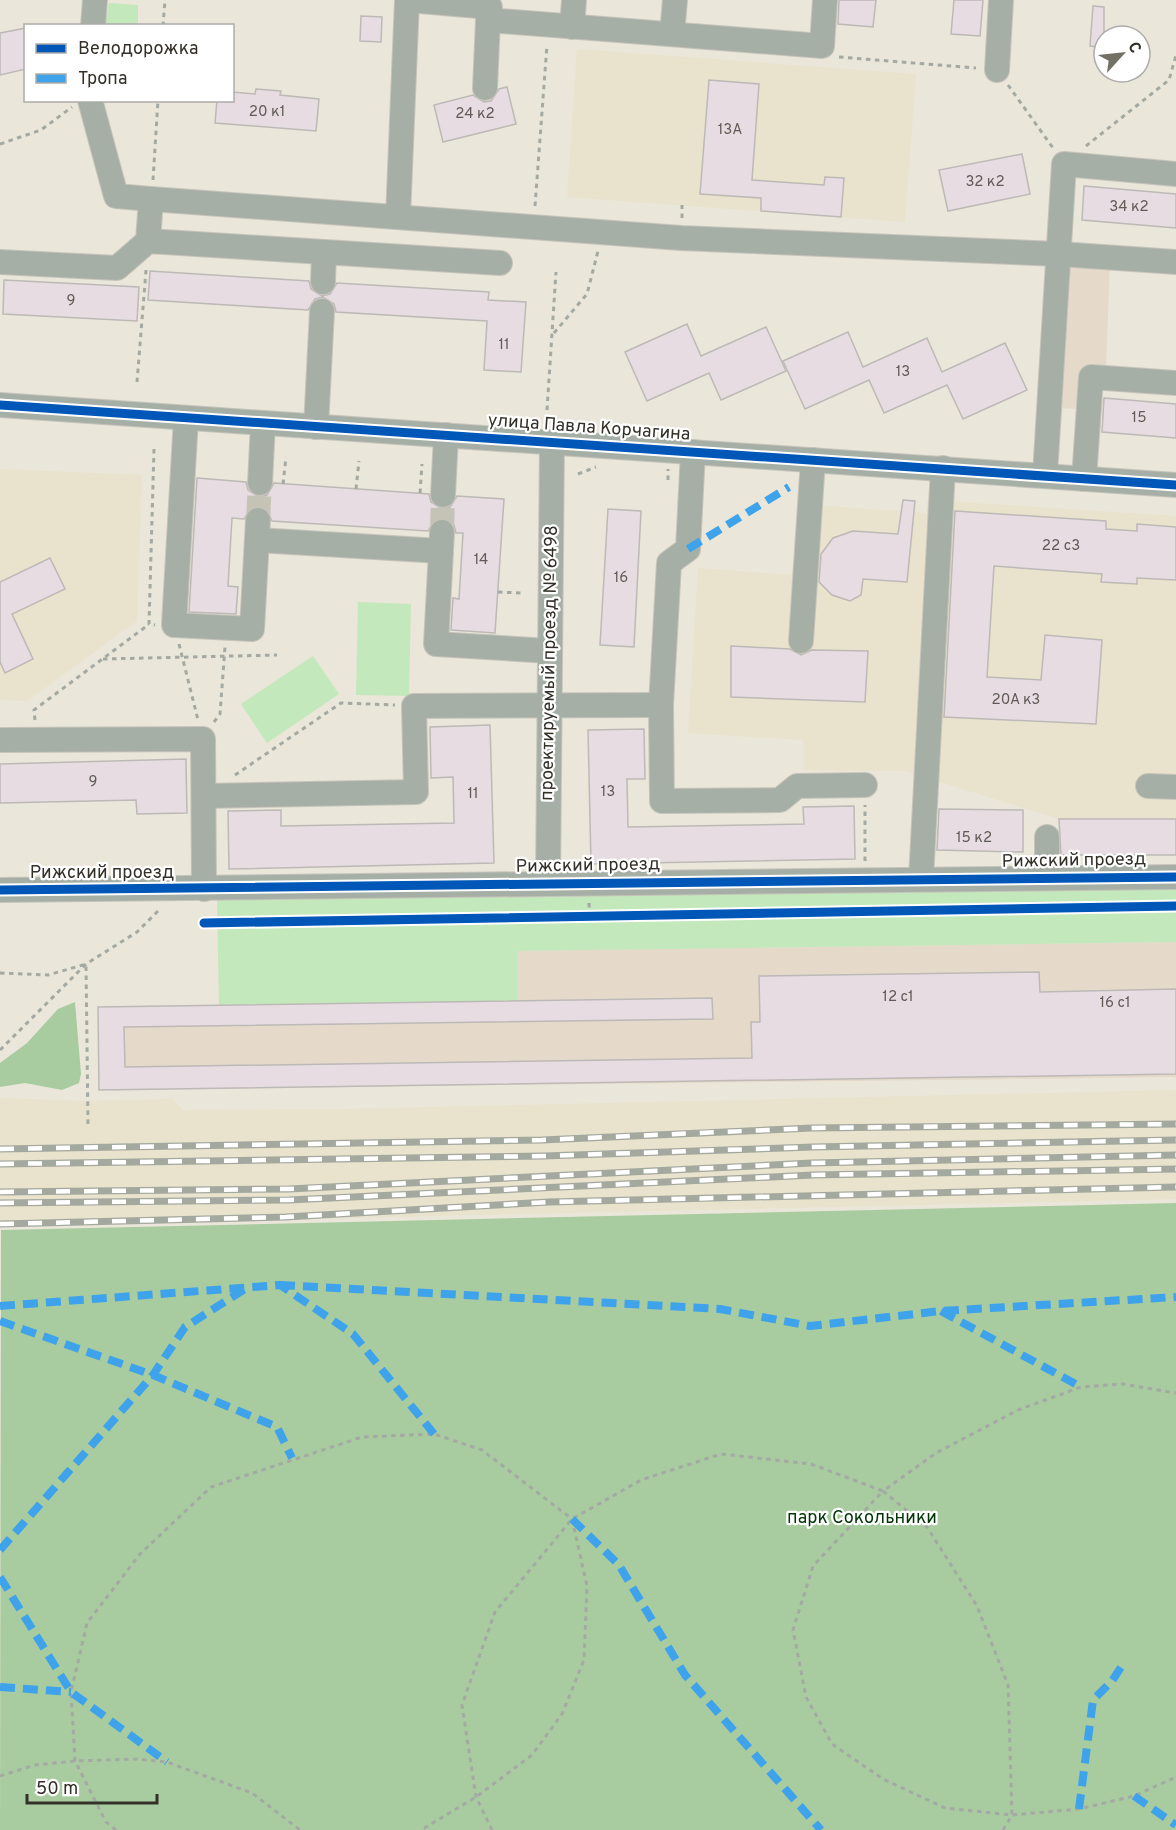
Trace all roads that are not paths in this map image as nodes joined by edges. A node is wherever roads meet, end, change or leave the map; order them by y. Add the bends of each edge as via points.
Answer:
1 (95, 0) edge
2 (407, 0) edge
3 (574, 0) edge
4 (675, 0) edge
5 (825, 0) edge
6 (1001, 0) edge
7 (488, 20) junction
8 (93, 24) edge
9 (560, 26) junction
10 (672, 34) junction
11 (997, 70) road end
12 (485, 87) dead end
13 (91, 102) edge
14 (1176, 174) edge
15 (151, 200) junction
16 (398, 217) junction
17 (148, 241) junction
18 (324, 252) junction
19 (1059, 254) junction
20 (0, 262) edge
21 (1176, 262) edge
22 (500, 263) dead end
23 (323, 282) dead end
24 (322, 311) dead end
25 (1176, 382) edge
26 (0, 405) edge
27 (186, 418) junction
28 (263, 423) junction
29 (316, 427) junction
30 (446, 435) junction
31 (552, 442) junction
32 (693, 452) junction
33 (813, 460) junction
34 (943, 468) junction
35 (1045, 475) junction
36 (1084, 479) junction
37 (272, 483) tunnel mouth
38 (1176, 485) edge
39 (432, 494) tunnel mouth
40 (801, 641) dead end
41 (550, 651) junction
42 (550, 705) junction
43 (661, 705) junction
44 (0, 740) edge
45 (865, 785) road end
46 (1148, 786) dead end
47 (1176, 787) edge
48 (204, 796) junction
49 (1047, 837) dead end
50 (1176, 877) edge
51 (1047, 878) junction
52 (921, 879) junction
53 (548, 883) junction
54 (204, 889) junction
55 (0, 890) edge

1 - 8 street
2 - 7 street via 490,7
2 - 16 street
3 - 9 street
4 - 10 street
5 - 10 street via 822,46
6 - 11 street
7 - 9 street
7 - 12 street
9 - 10 street
13 - 15 street via 116,196
14 - 19 street via 1064,164
15 - 16 street
15 - 17 street
16 - 19 street via 690,238
17 - 18 street
17 - 20 street via 117,268
18 - 22 street
18 - 23 street
19 - 21 street
19 - 35 street
24 - 29 street
25 - 36 street via 1091,377
26 - 27 street, улица Павла Корчагина
27 - 28 street, улица Павла Корчагина
27 - 41 street via 174,625 252,629 257,530 442,542 436,644
28 - 29 street, улица Павла Корчагина
28 - 37 street
29 - 30 street, улица Павла Корчагина
30 - 31 street, улица Павла Корчагина
30 - 39 street
31 - 32 street, улица Павла Корчагина
31 - 41 street, проектируемый проезд № 6498
32 - 33 street, улица Павла Корчагина
32 - 43 street via 688,549 669,563
33 - 34 street, улица Павла Корчагина
33 - 40 street
34 - 35 street, улица Павла Корчагина
34 - 52 street
35 - 36 street, улица Павла Корчагина
36 - 38 street, улица Павла Корчагина
41 - 42 street, проектируемый проезд № 6498
42 - 43 street
42 - 48 street via 414,706 416,792
42 - 53 street, проектируемый проезд № 6498
43 - 45 street via 662,801 780,800 797,786
44 - 48 street via 203,739
46 - 47 street
48 - 54 street
49 - 51 street
50 - 51 street, Рижский проезд
51 - 52 street, Рижский проезд
52 - 53 street, Рижский проезд
53 - 54 street, Рижский проезд
54 - 55 street, Рижский проезд

